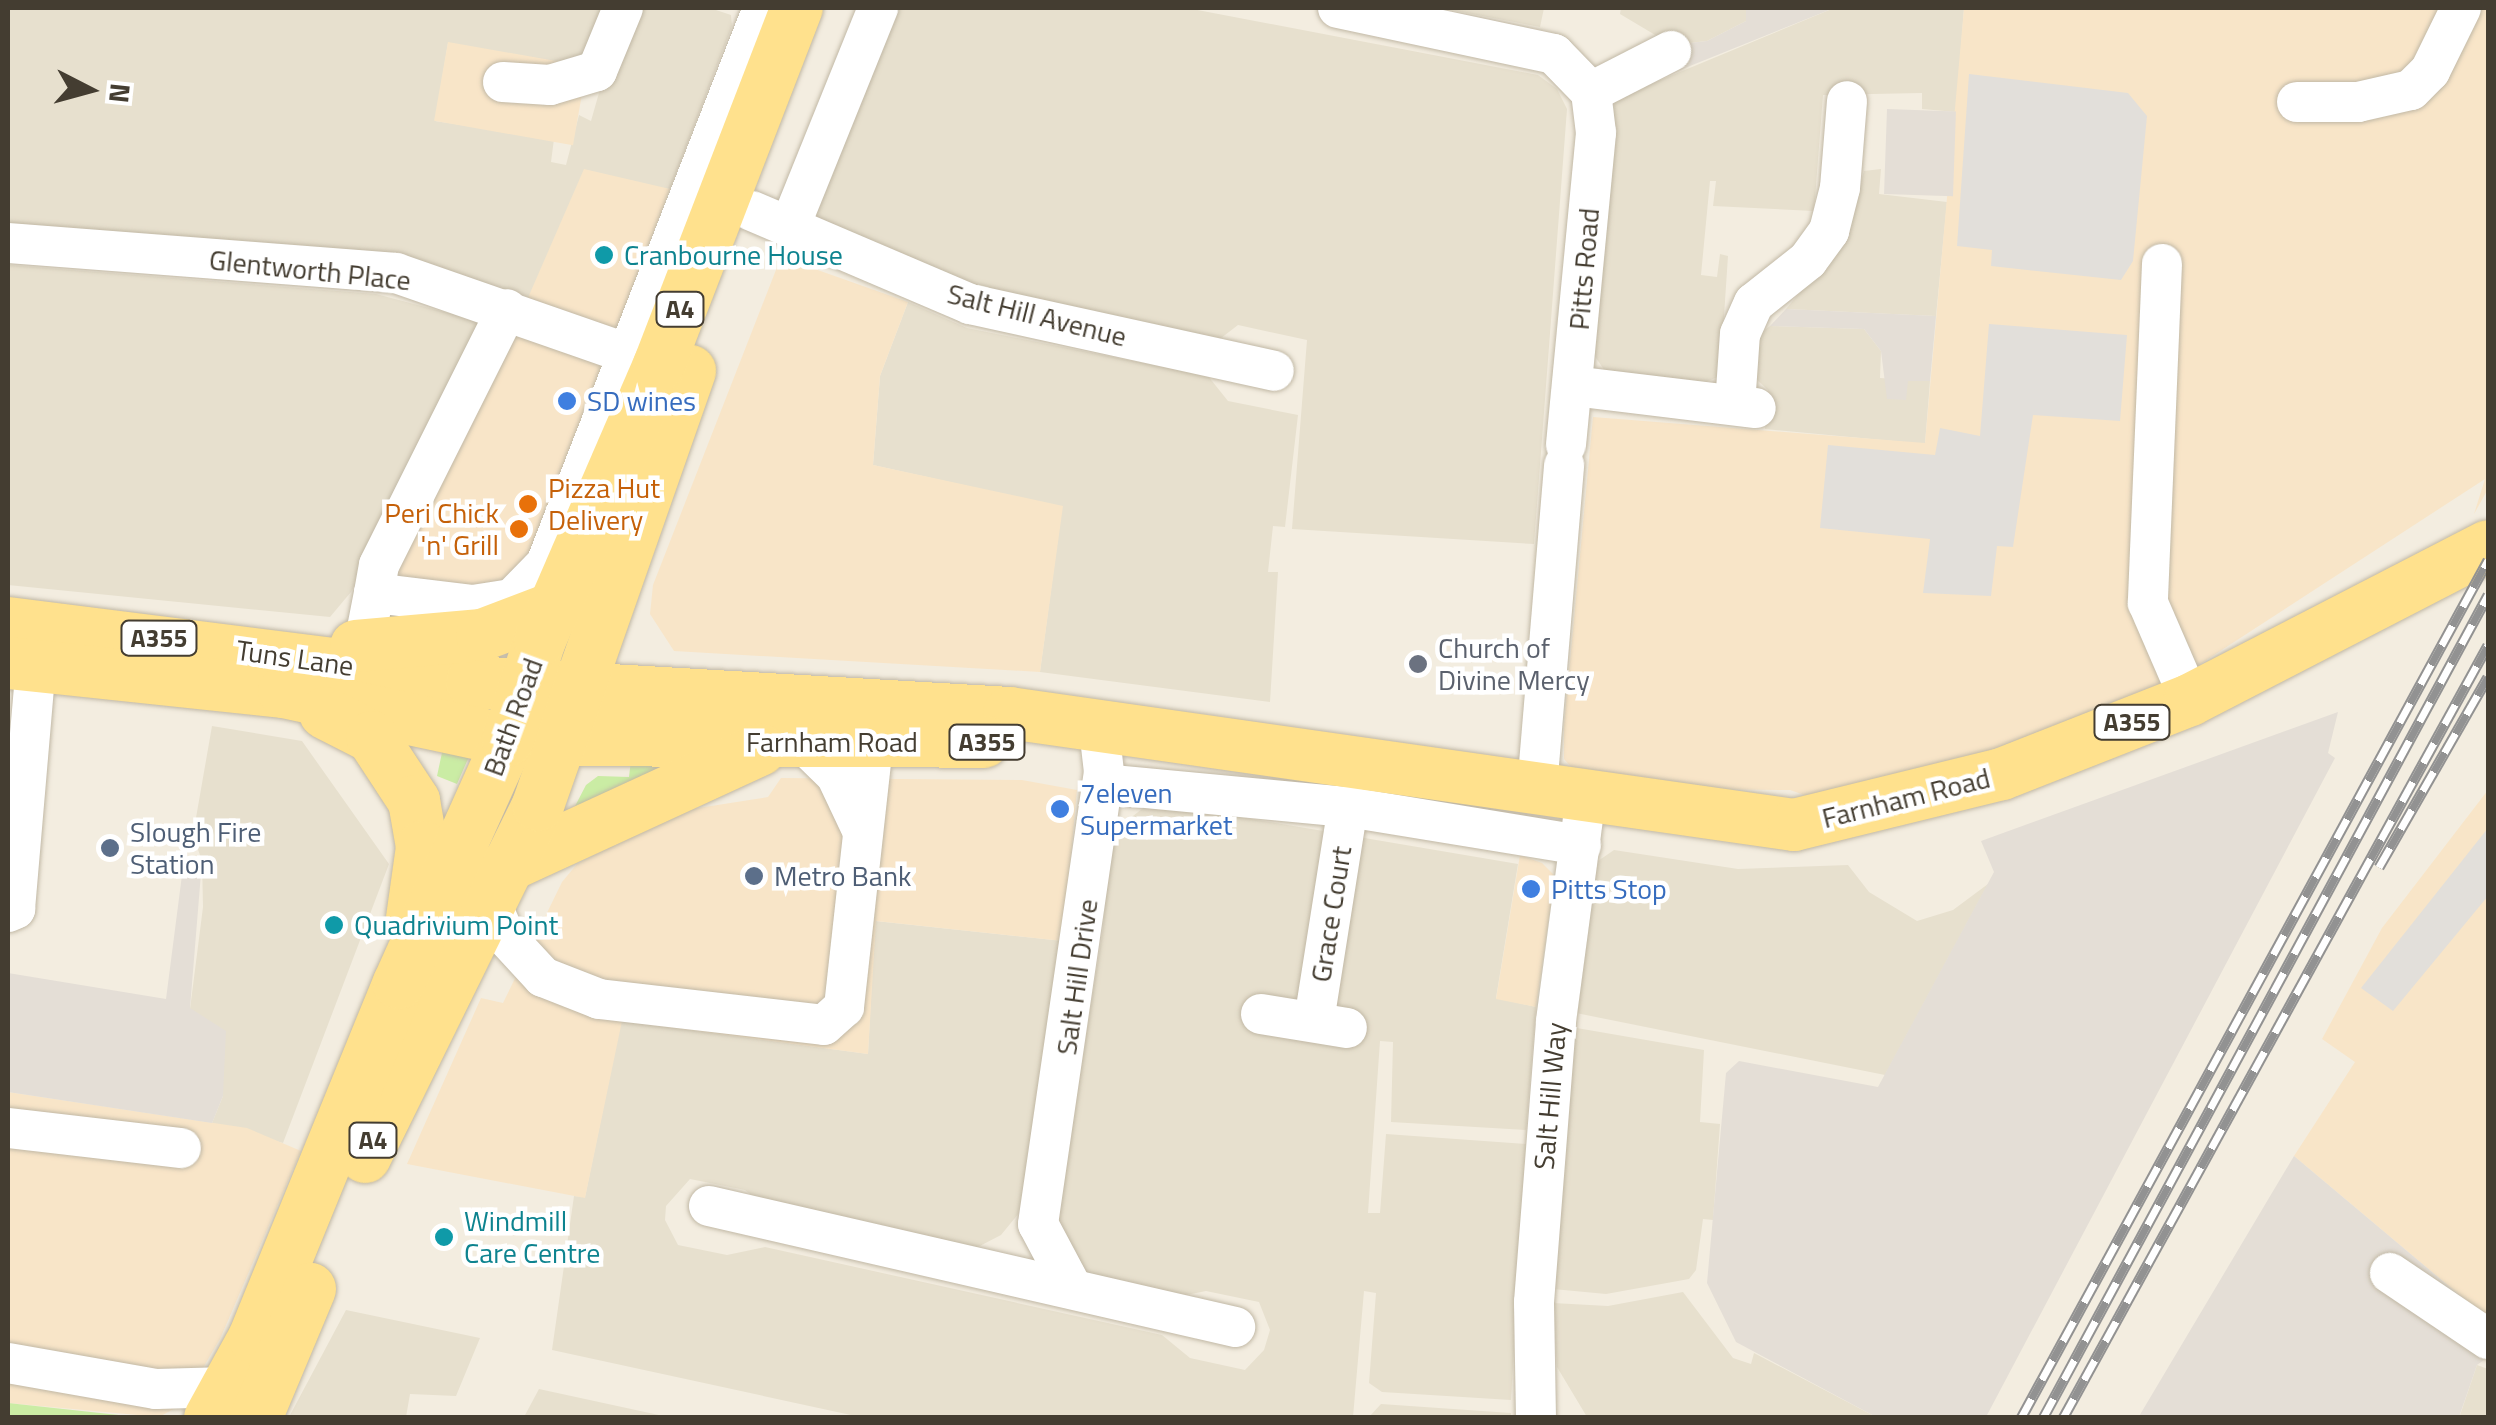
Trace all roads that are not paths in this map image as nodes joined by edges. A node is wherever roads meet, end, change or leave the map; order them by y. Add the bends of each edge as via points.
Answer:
1 (622, 8) edge
2 (769, 8) edge
3 (834, 8) edge
4 (878, 8) edge
5 (1338, 8) edge
6 (2461, 8) edge
7 (1671, 51) dead end
8 (503, 82) dead end
9 (1591, 92) junction
10 (1847, 100) dead end
11 (2297, 102) dead end
12 (771, 218) junction
13 (8, 243) edge
14 (2162, 264) dead end
15 (507, 310) junction
16 (645, 360) junction
17 (1274, 371) dead end
18 (1573, 386) junction
19 (632, 540) junction
20 (2469, 557) edge
21 (374, 593) junction
22 (553, 608) junction
23 (8, 623) edge
24 (364, 644) junction
25 (22, 665) edge
26 (297, 676) junction
27 (583, 686) junction
28 (524, 687) junction
29 (683, 694) junction
30 (2190, 700) junction
31 (1099, 729) junction
32 (563, 739) junction
33 (508, 740) junction
34 (788, 744) junction
35 (873, 744) junction
36 (1103, 784) junction
37 (1348, 807) junction
38 (1568, 810) junction
39 (865, 836) junction
40 (496, 884) junction
41 (8, 912) edge
42 (399, 983) junction
43 (1261, 1014) dead end
44 (8, 1128) edge
45 (181, 1148) dead end
46 (339, 1180) junction
47 (709, 1206) dead end
48 (1038, 1224) junction
49 (989, 1268) junction
50 (2390, 1273) dead end
51 (1071, 1286) junction
52 (1235, 1328) dead end
53 (2488, 1339) edge
54 (8, 1363) edge
55 (165, 1403) edge
56 (232, 1407) edge
57 (1541, 1411) edge

1 - 8 street via 597,71 550,86
2 - 16 main road, Bath Road / A4
3 - 12 main road, Bath Road / A4
4 - 12 street
5 - 9 street via 1554,54
6 - 11 street via 2430,70 2411,90 2358,102
7 - 9 street
9 - 18 street, Pitts Road via 1596,133
10 - 18 street via 1840,188 1828,230 1808,260 1754,303 1740,334 1746,407
12 - 17 street, Salt Hill Avenue via 970,304
12 - 19 main road, Bath Road / A4
13 - 15 street, Glentworth Place via 396,274
14 - 30 street via 2146,316 2148,603
15 - 16 street, Glentworth Place
15 - 21 street via 379,565
16 - 21 street, Bath Road via 546,564 512,599 473,606
16 - 22 main road, Bath Road / A4
18 - 38 street, Pitts Road via 1565,455
19 - 27 main road, Bath Road / A4
19 - 29 main road via 623,576 626,623 650,666
20 - 30 main road, Farnham Road / A355
21 - 24 street
22 - 24 main road via 482,635
22 - 28 main road, Bath Road / A4
23 - 26 main road, Tuns Lane / A355
24 - 26 main road
25 - 26 main road, Tuns Lane / A355
25 - 41 street via 15,909
26 - 28 main road, Tuns Lane / A355
26 - 33 main road, Tuns Lane / A355
26 - 42 main road via 372,737 414,800 422,847
27 - 28 main road, Tuns Lane / A355
27 - 29 main road, Farnham Road / A355
27 - 32 main road, Bath Road / A4
28 - 33 main road, Bath Road / A4
29 - 31 main road, Farnham Road / A355 via 1010,713
30 - 38 main road, Farnham Road / A355 via 2002,774 1794,826
31 - 35 main road, Farnham Road / A355 via 1006,741
31 - 36 street, Salt Hill Drive
31 - 38 main road, Farnham Road / A355
32 - 33 main road, Tuns Lane / A355
32 - 34 main road, Farnham Road / A355
32 - 40 main road, Bath Road / A4
33 - 42 main road, Bath Road / A4
34 - 35 main road, Farnham Road / A355
34 - 39 street via 836,775
34 - 40 main road
35 - 39 street
36 - 37 street
36 - 48 street, Salt Hill Drive
37 - 38 street
37 - 43 street, Grace Court via 1330,1024
38 - 57 street, Salt Hill Way via 1534,1302
39 - 40 street via 844,1007 824,1025 599,999 543,976 504,936
40 - 46 main road, Bath Road / A4
42 - 46 main road, Bath Road / A4
44 - 45 street
46 - 56 main road, Bath Road / A4
47 - 49 street
48 - 49 street
48 - 51 street
49 - 51 street
50 - 53 street
51 - 52 street
54 - 55 street
55 - 56 street

